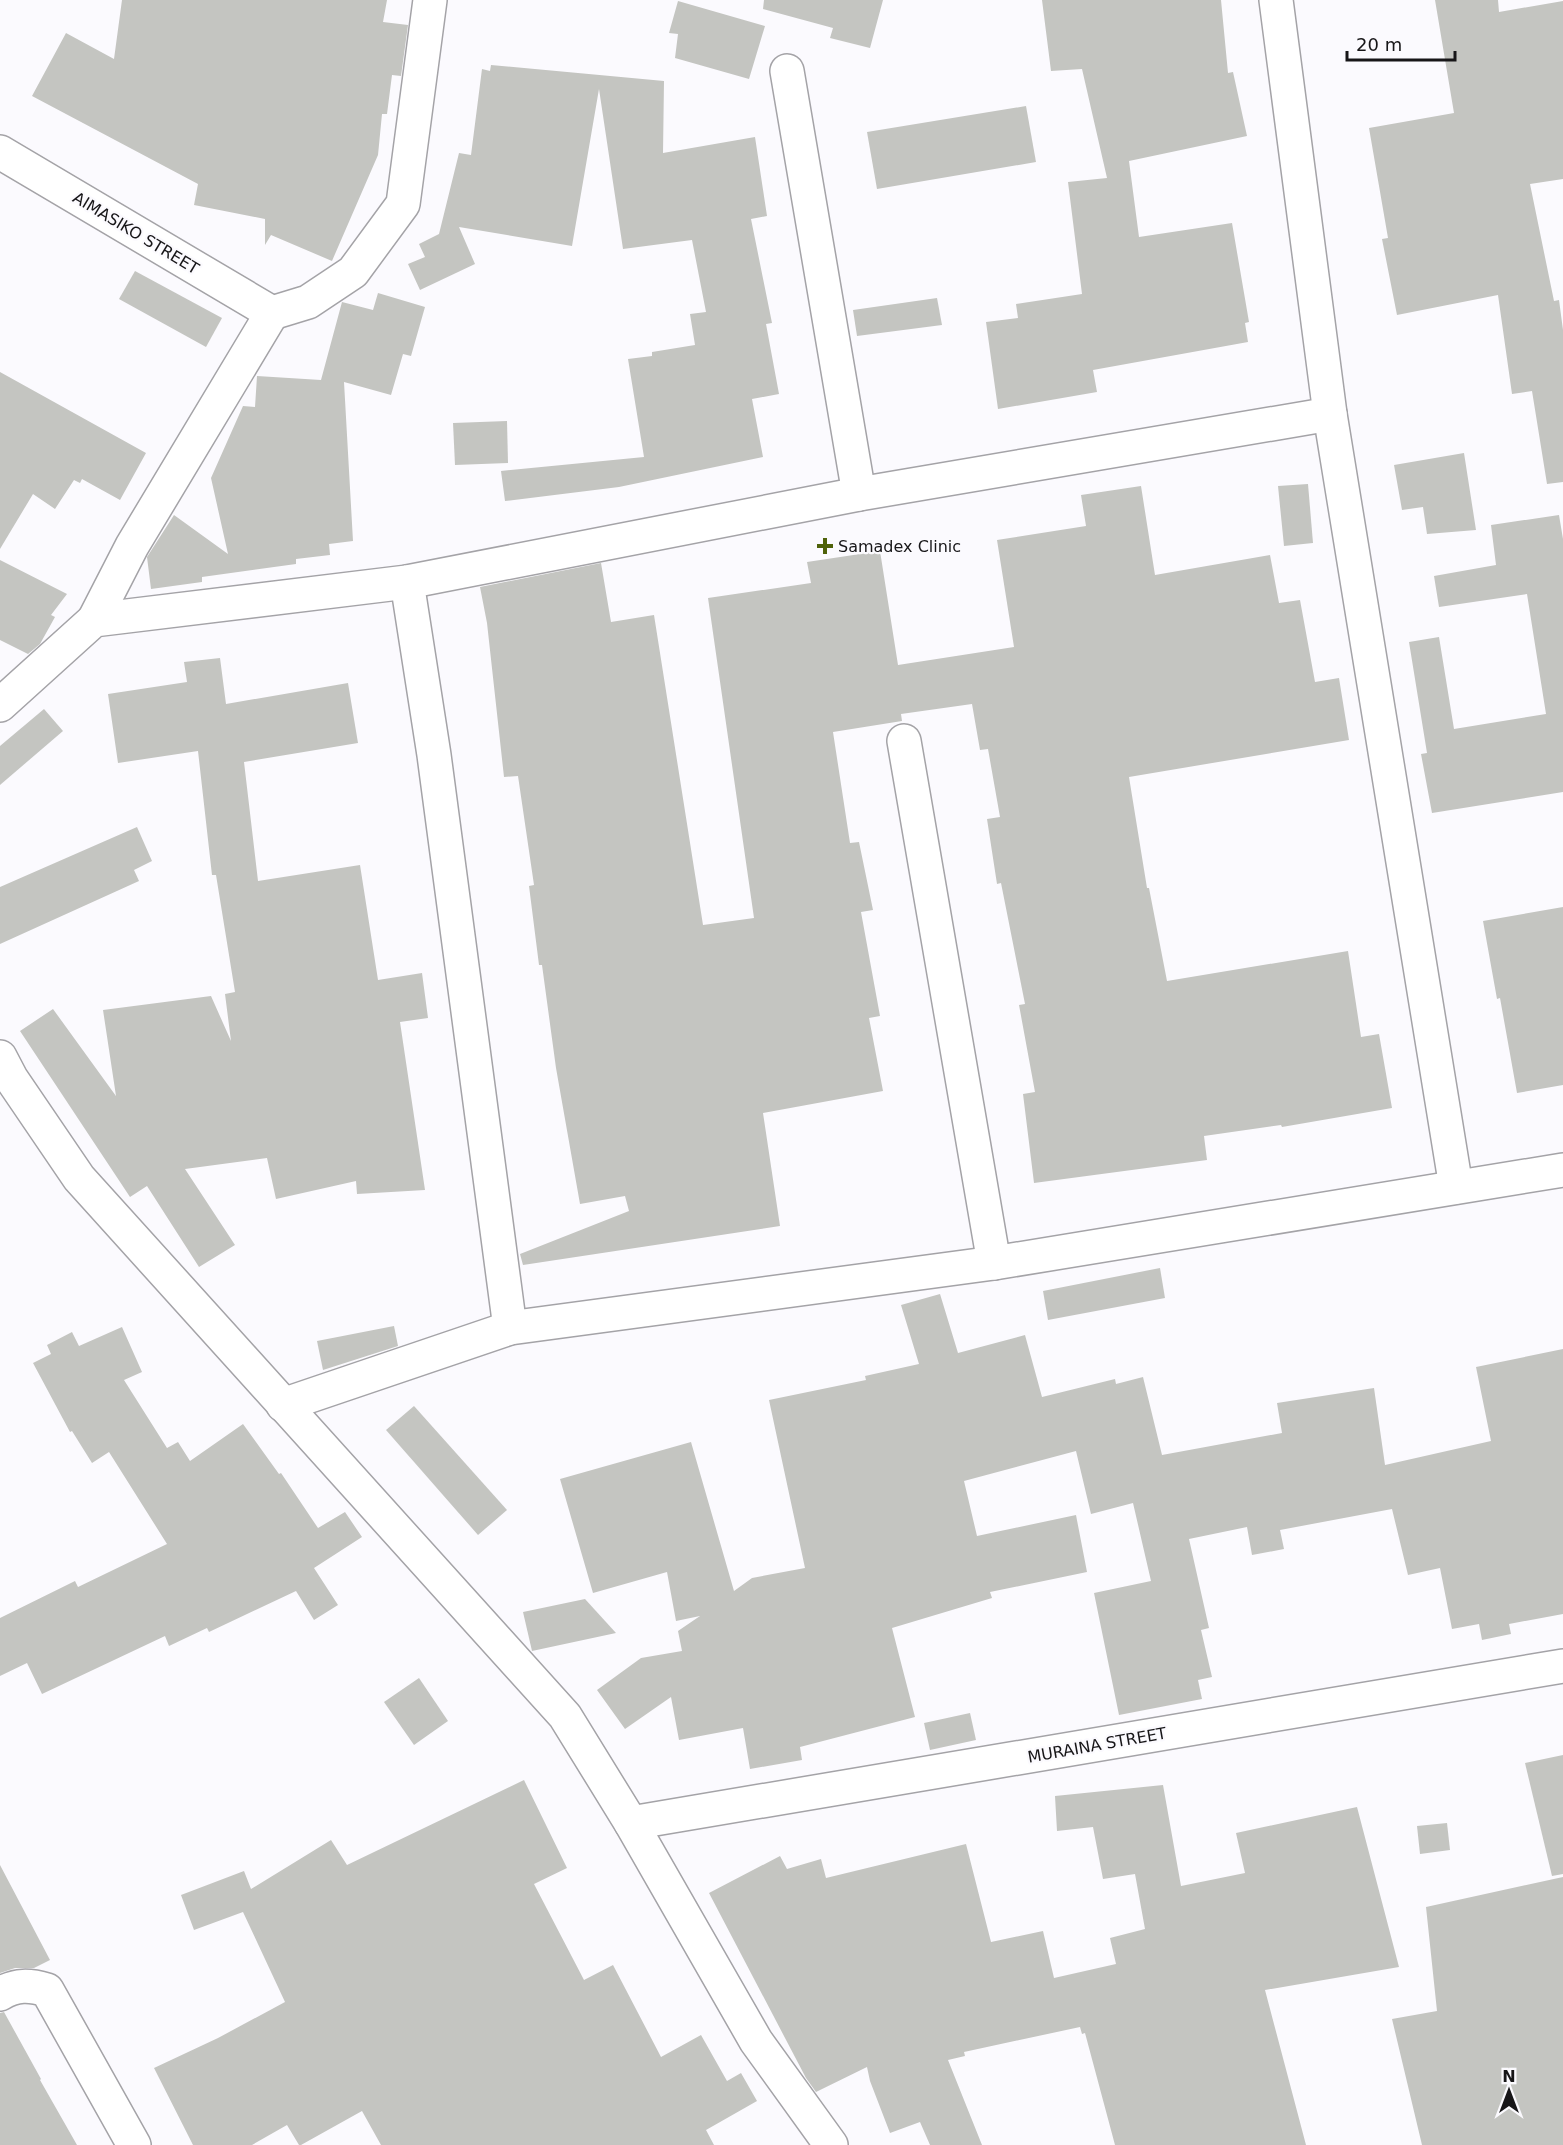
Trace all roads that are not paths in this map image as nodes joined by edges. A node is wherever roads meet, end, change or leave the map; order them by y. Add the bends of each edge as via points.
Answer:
1 (430, 0) edge
2 (1276, 0) edge
3 (787, 71) dead end
4 (0, 152) edge
5 (272, 313) junction
6 (1330, 414) junction
7 (859, 494) junction
8 (407, 582) junction
9 (94, 620) junction
10 (0, 705) edge
11 (904, 741) dead end
12 (0, 1057) edge
13 (1563, 1170) edge
14 (1456, 1187) junction
15 (994, 1263) junction
16 (510, 1328) junction
17 (283, 1405) junction
18 (1563, 1666) edge
19 (631, 1823) junction
20 (0, 1994) edge
21 (134, 2145) edge
22 (831, 2145) edge

1 - 5 street via 403,204 353,272 308,302
2 - 6 street
3 - 7 street
4 - 5 street, AIMASIKO STREET
5 - 9 street via 132,546
6 - 7 street
6 - 14 street
7 - 8 street
8 - 9 street
8 - 16 street via 434,755
9 - 10 street
11 - 15 street
12 - 17 street via 10,1078 80,1178
13 - 14 street
14 - 15 street
15 - 16 street
16 - 17 street
17 - 19 street via 565,1716
18 - 19 street, MURAINA STREET
19 - 22 street via 756,2041
20 - 21 street via 30,1985 47,1990

